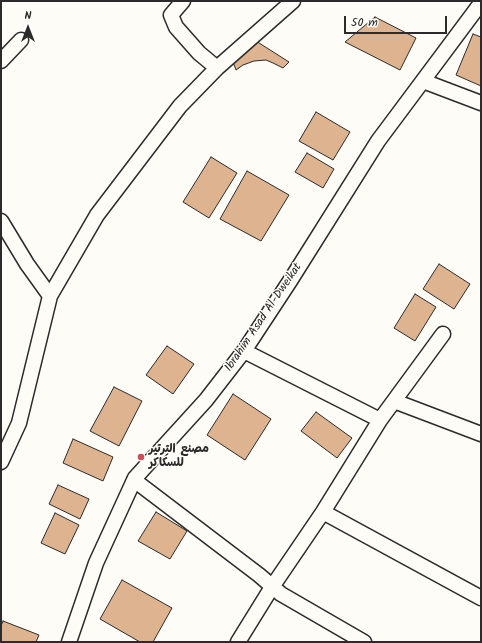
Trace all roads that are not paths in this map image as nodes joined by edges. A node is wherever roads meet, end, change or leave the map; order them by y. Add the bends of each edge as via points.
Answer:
1 (183, 1) edge
2 (293, 1) edge
3 (481, 3) edge
4 (21, 40) dead end
5 (1, 61) edge
6 (217, 68) junction
7 (423, 81) junction
8 (481, 103) edge
9 (1, 221) edge
10 (50, 296) junction
11 (443, 334) dead end
12 (244, 351) junction
13 (394, 401) junction
14 (380, 420) junction
15 (481, 434) edge
16 (1, 462) edge
17 (134, 480) junction
18 (323, 512) junction
19 (272, 587) junction
20 (481, 598) edge
21 (69, 642) edge
22 (238, 642) edge
23 (364, 642) edge

1 - 6 street via 171,15 176,27 199,53
2 - 6 street
3 - 7 street, Ibrahim Asad Al-Dweikat
4 - 5 street
6 - 10 street via 180,106 97,215
7 - 8 street
7 - 12 street, Ibrahim Asad Al-Dweikat via 378,141
9 - 10 street via 26,264
10 - 16 street via 19,423
11 - 13 street
12 - 14 street
12 - 17 street, Ibrahim Asad Al-Dweikat via 206,400
13 - 14 street
13 - 15 street
14 - 18 street
17 - 19 street
17 - 21 street, Ibrahim Asad Al-Dweikat via 96,563
18 - 19 street
18 - 20 street
19 - 22 street
19 - 23 street

